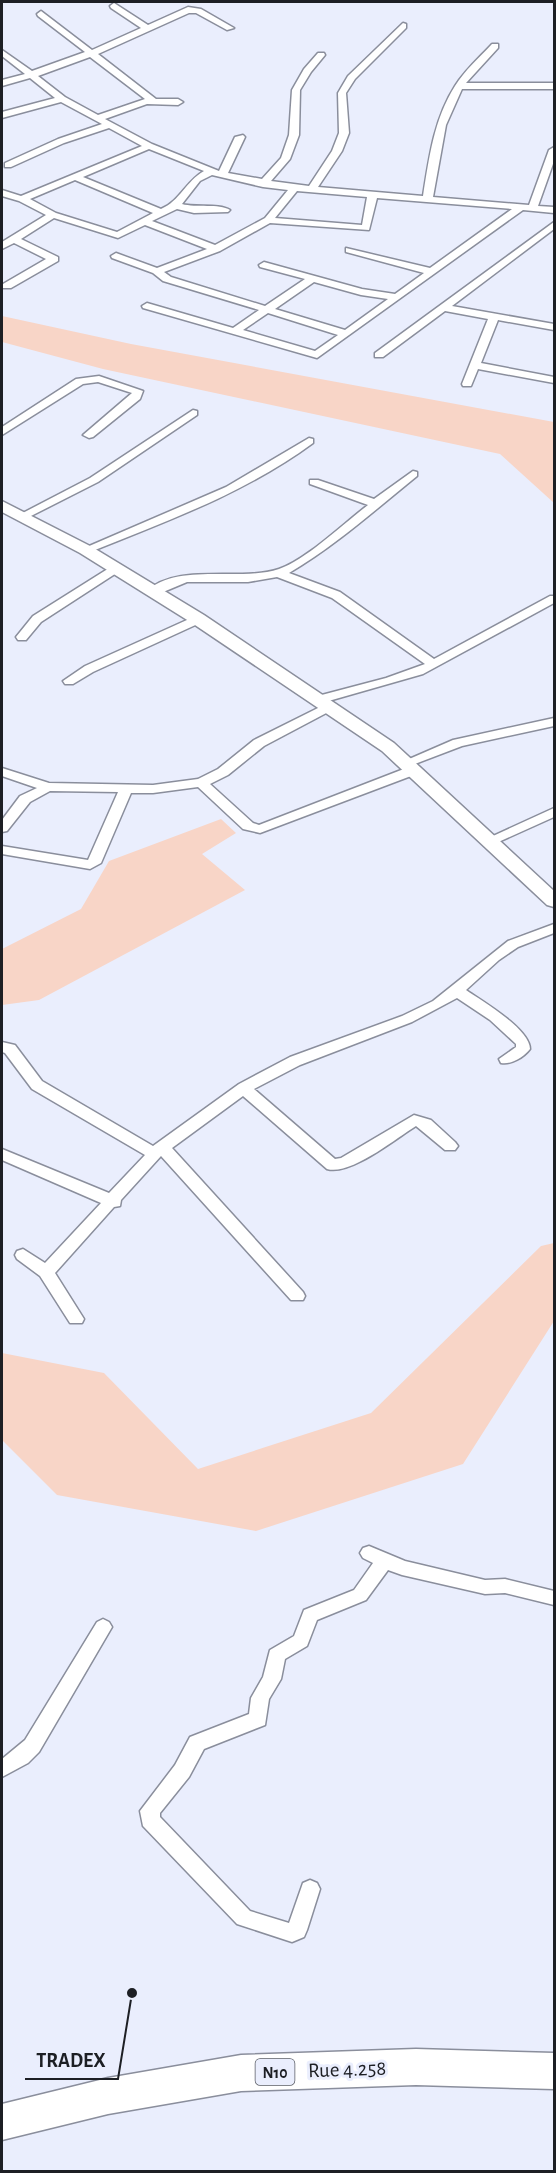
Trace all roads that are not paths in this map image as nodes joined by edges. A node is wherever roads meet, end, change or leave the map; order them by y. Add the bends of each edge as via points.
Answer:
1 (114, 6) dead end
2 (41, 14) dead end
3 (404, 26) dead end
4 (148, 28) junction
5 (230, 28) dead end
6 (495, 46) dead end
7 (2, 53) edge
8 (90, 53) junction
9 (321, 55) dead end
10 (30, 76) junction
11 (2, 83) edge
12 (460, 86) junction
13 (554, 86) edge
14 (62, 99) junction
15 (152, 100) junction
16 (178, 102) dead end
17 (2, 115) edge
18 (98, 118) junction
19 (110, 125) junction
20 (240, 137) dead end
21 (149, 146) junction
22 (555, 150) edge
23 (8, 165) dead end
24 (210, 172) junction
25 (222, 175) junction
26 (76, 177) junction
27 (263, 184) junction
28 (2, 187) edge
29 (294, 188) junction
30 (312, 189) junction
31 (373, 193) junction
32 (6, 194) edge
33 (428, 198) junction
34 (22, 199) junction
35 (176, 206) junction
36 (528, 206) junction
37 (225, 210) dead end
38 (555, 210) edge
39 (161, 213) junction
40 (53, 215) junction
41 (268, 220) junction
42 (145, 222) junction
43 (555, 225) edge
44 (13, 239) junction
45 (2, 246) edge
46 (216, 249) junction
47 (350, 250) dead end
48 (116, 256) dead end
49 (264, 265) dead end
50 (157, 271) junction
51 (432, 273) junction
52 (312, 279) junction
53 (7, 286) dead end
54 (395, 297) junction
55 (147, 306) dead end
56 (446, 308) junction
57 (267, 310) junction
58 (494, 317) junction
59 (555, 327) edge
60 (235, 330) junction
61 (347, 334) junction
62 (379, 355) dead end
63 (475, 365) junction
64 (555, 380) edge
65 (467, 384) dead end
66 (193, 413) dead end
67 (2, 432) edge
68 (89, 435) dead end
69 (309, 441) dead end
70 (413, 474) dead end
71 (314, 482) dead end
72 (377, 504) junction
73 (2, 506) edge
74 (23, 516) junction
75 (86, 550) junction
76 (114, 569) junction
77 (278, 573) junction
78 (152, 592) junction
79 (555, 599) edge
80 (198, 619) junction
81 (22, 637) dead end
82 (433, 664) junction
83 (69, 681) dead end
84 (323, 704) junction
85 (555, 722) edge
86 (411, 766) junction
87 (2, 772) edge
88 (201, 783) junction
89 (48, 787) junction
90 (126, 789) junction
91 (555, 813) edge
92 (2, 828) edge
93 (489, 841) junction
94 (2, 850) edge
95 (555, 901) edge
96 (555, 928) edge
97 (457, 991) junction
98 (2, 1047) edge
99 (506, 1059) dead end
100 (244, 1088) junction
101 (450, 1146) dead end
102 (159, 1150) junction
103 (2, 1154) edge
104 (114, 1202) junction
105 (24, 1255) dead end
106 (46, 1272) junction
107 (297, 1296) dead end
108 (76, 1319) dead end
109 (555, 1598) edge
110 (103, 1627) dead end
111 (2, 1770) edge
112 (310, 1889) dead end
113 (555, 2071) edge
114 (2, 2122) edge

1 - 4 street
2 - 8 street
3 - 30 street via 351,78 342,93 344,133
4 - 5 street via 193,9
4 - 8 street
6 - 12 street
7 - 10 street
8 - 10 street
8 - 15 street
9 - 27 street via 296,90 294,135 285,159
10 - 11 street
10 - 14 street
12 - 13 street
12 - 33 street via 437,140
14 - 17 street
14 - 18 street
15 - 16 street
15 - 18 street
18 - 19 street
19 - 21 street
19 - 23 street
20 - 25 street
21 - 24 street
21 - 26 street
22 - 36 street
24 - 25 street
24 - 35 street via 197,179
25 - 27 street
26 - 34 street
26 - 39 street
27 - 29 street
28 - 32 street
29 - 30 street
29 - 41 street
30 - 31 street
31 - 33 street
31 - 41 street via 366,228
32 - 34 street
33 - 36 street
34 - 40 street
35 - 37 street
35 - 39 street
36 - 38 street
36 - 51 street
39 - 42 street
40 - 42 street via 113,235
40 - 44 street
41 - 46 street
42 - 46 street
43 - 56 street
44 - 45 street
44 - 53 street via 54,259
46 - 50 street
47 - 51 street
48 - 50 street
49 - 52 street
50 - 57 street via 167,279
51 - 54 street
52 - 54 street
52 - 57 street
54 - 61 street
55 - 60 street
56 - 58 street
56 - 62 street
57 - 60 street
57 - 61 street
58 - 59 street
58 - 63 street
60 - 61 street via 313,355
63 - 64 street
63 - 65 street
66 - 74 street via 94,480
67 - 68 street via 80,381 99,379 138,391 136,397
69 - 75 street via 279,465 248,481
70 - 72 street
71 - 72 street
72 - 77 street via 313,554
73 - 74 street
74 - 75 street
75 - 76 street
76 - 78 street
76 - 81 street via 37,619
77 - 78 street via 248,578 184,578
77 - 82 street via 336,595
78 - 80 street
79 - 82 street
80 - 83 street
80 - 84 street
82 - 84 street
84 - 86 street
84 - 88 street
85 - 86 street via 458,743
86 - 88 street via 260,829 248,826
86 - 93 street
87 - 89 street
88 - 90 street
89 - 90 street
89 - 92 street via 25,799
90 - 94 street via 90,865
91 - 93 street
93 - 95 street
96 - 97 street via 504,951
97 - 99 street via 523,1042 523,1049
97 - 100 street via 407,1019 331,1046
98 - 102 street via 10,1049 37,1086
100 - 101 street via 332,1165 345,1163 414,1120 426,1124
100 - 102 street
102 - 104 street
102 - 107 street
103 - 104 street
104 - 106 street
105 - 106 street
106 - 108 street
109 - 112 street via 505,1586 485,1587 377,1558 360,1595 310,1615 301,1641 277,1655 272,1678 260,1698 258,1719 197,1743 182,1771 150,1811 150,1820 244,1918 292,1933 297,1930
110 - 111 street via 32,1746
113 - 114 highway, Rue 4.258 / N10 via 416,2067 241,2073 108,2096

